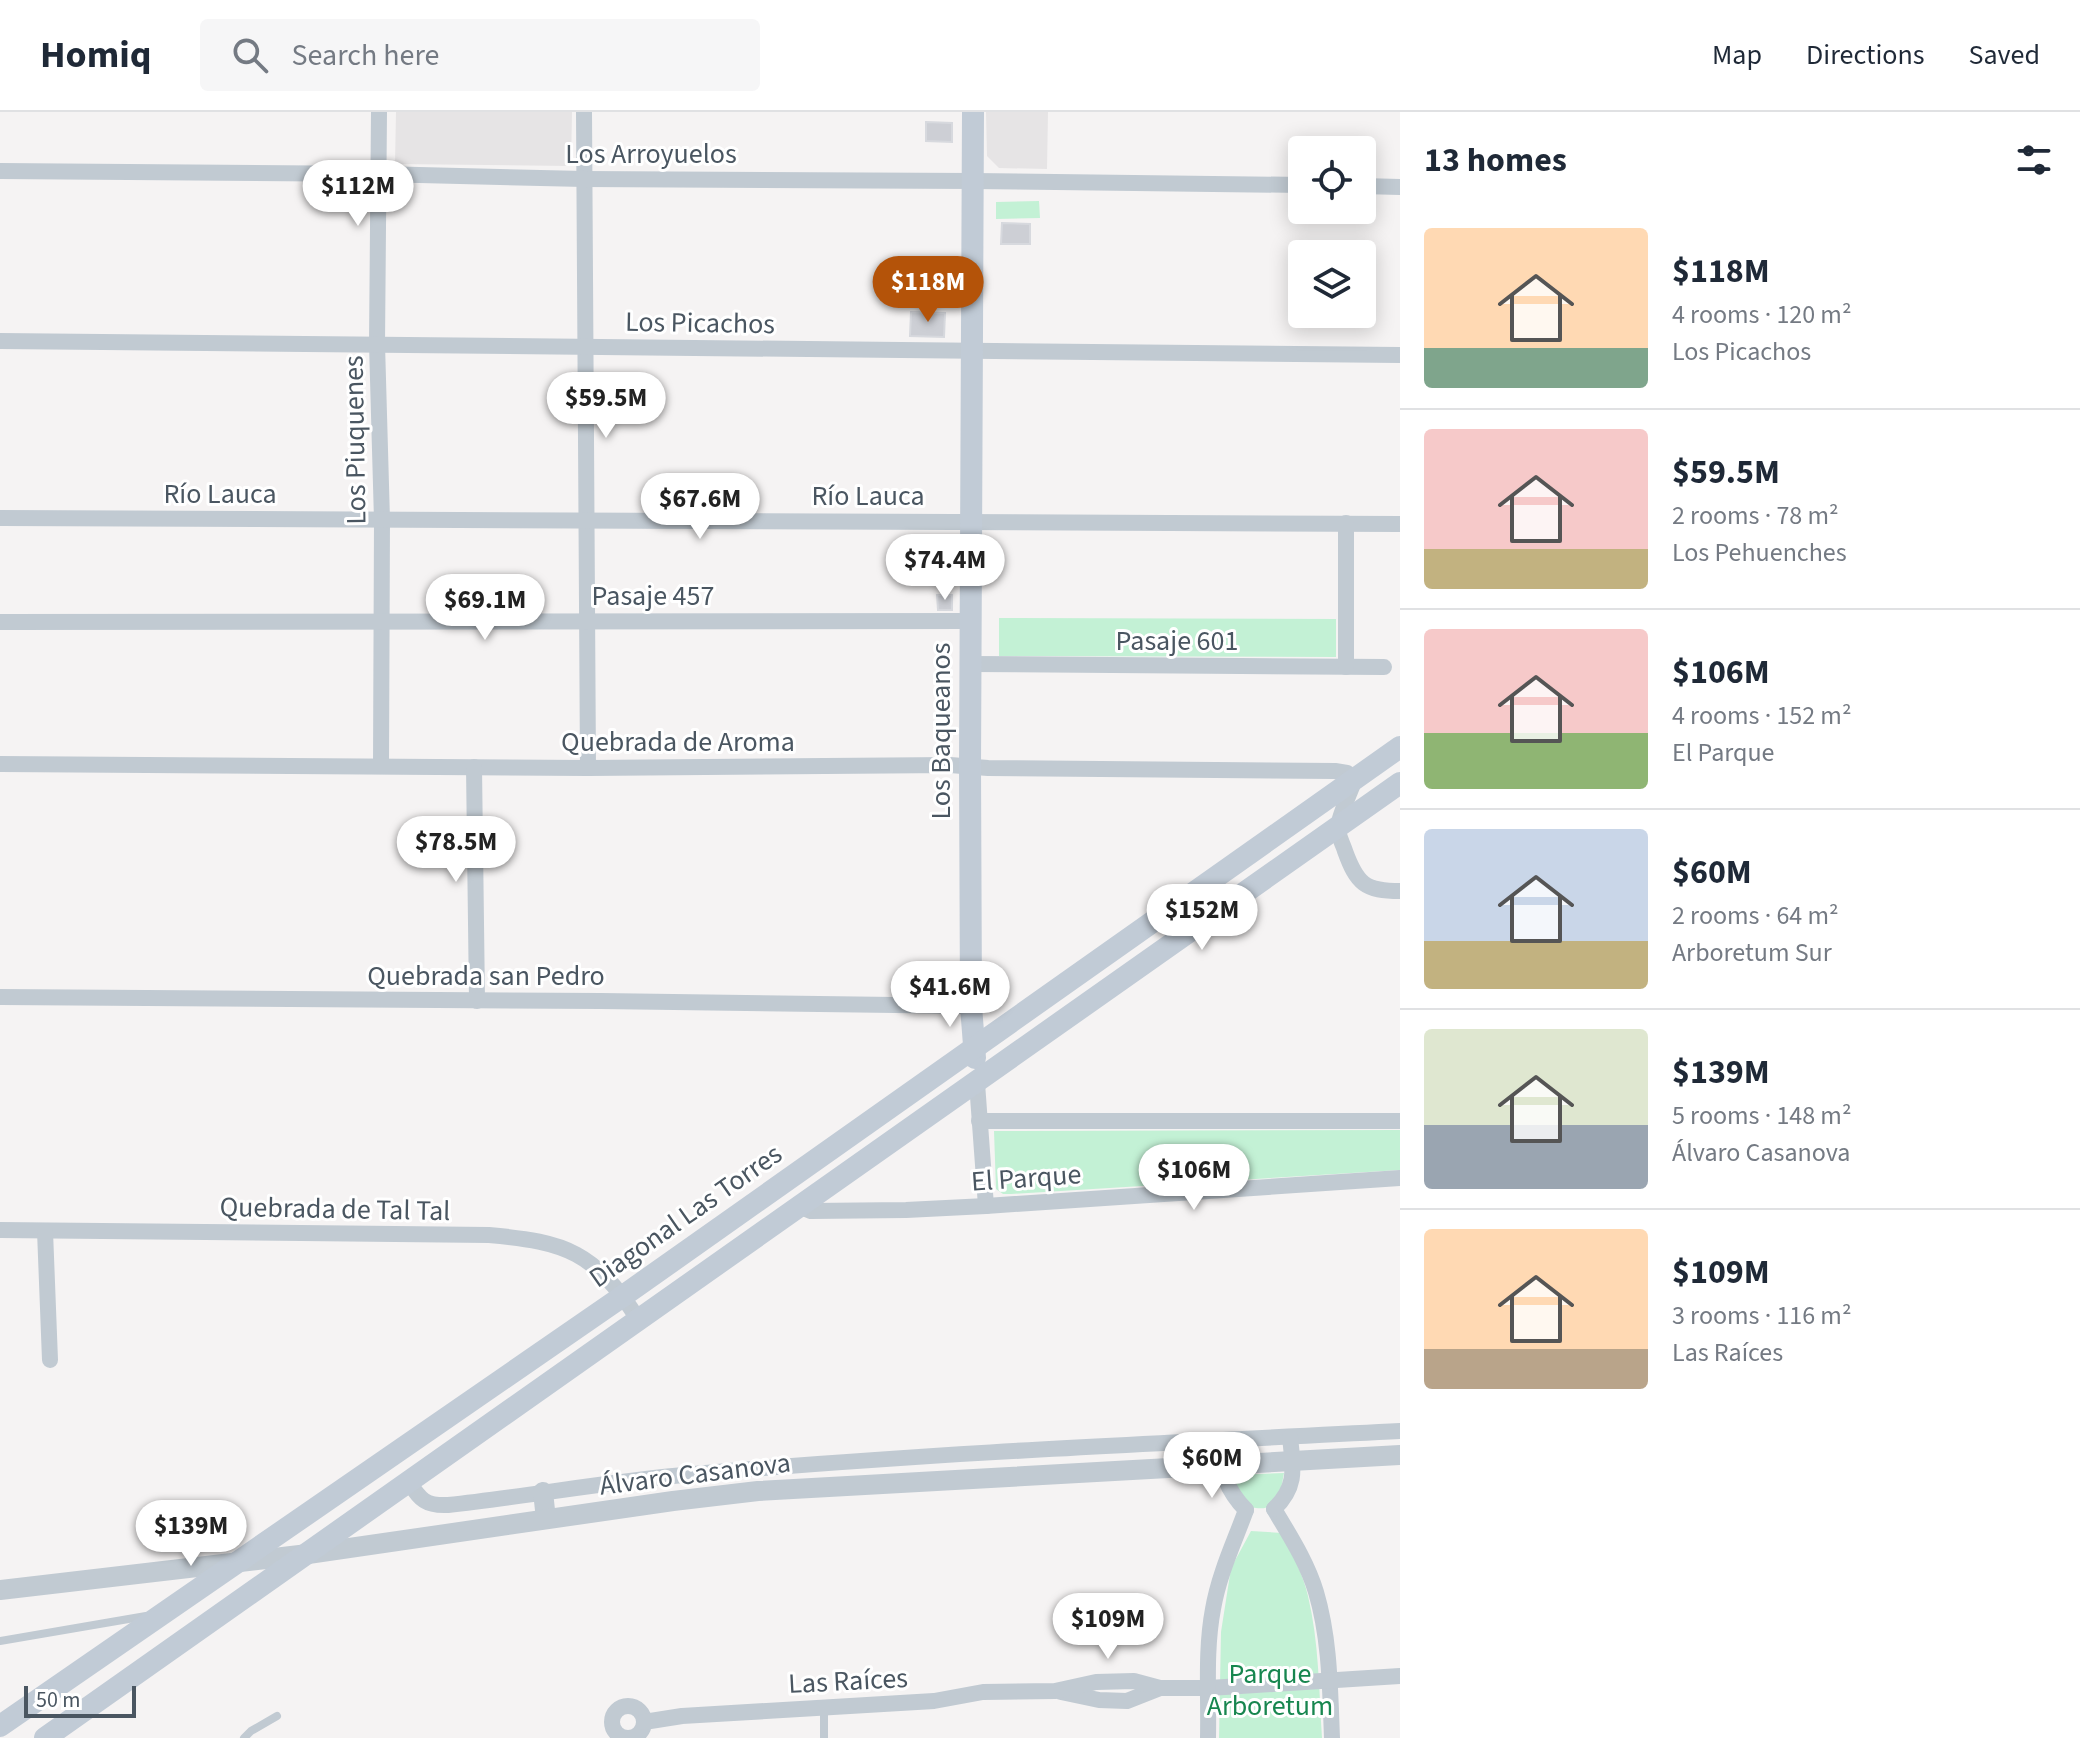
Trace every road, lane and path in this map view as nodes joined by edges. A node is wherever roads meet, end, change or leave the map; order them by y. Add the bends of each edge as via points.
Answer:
1 (379, 112) edge
2 (584, 112) edge
3 (973, 112) edge
4 (0, 171) edge
5 (379, 174) junction
6 (584, 179) junction
7 (973, 181) junction
8 (1288, 185) edge
9 (1376, 186) edge
10 (1400, 187) edge
11 (0, 341) edge
12 (377, 344) junction
13 (585, 347) junction
14 (972, 351) junction
15 (1400, 355) edge
16 (0, 518) edge
17 (382, 520) junction
18 (586, 521) junction
19 (971, 522) junction
20 (1346, 523) junction
21 (1400, 524) edge
22 (587, 621) junction
23 (970, 621) junction
24 (0, 622) edge
25 (382, 622) junction
26 (970, 664) junction
27 (1346, 667) junction
28 (1384, 667) dead end
29 (1400, 747) edge
30 (0, 764) edge
31 (381, 766) junction
32 (474, 767) junction
33 (970, 767) junction
34 (588, 768) junction
35 (1355, 779) junction
36 (1400, 783) edge
37 (1338, 827) junction
38 (1400, 891) edge
39 (0, 997) edge
40 (477, 1001) junction
41 (971, 1006) junction
42 (974, 1048) junction
43 (977, 1083) junction
44 (979, 1121) junction
45 (1400, 1121) edge
46 (1400, 1178) edge
47 (799, 1206) junction
48 (986, 1206) junction
49 (0, 1230) edge
50 (45, 1231) junction
51 (623, 1296) junction
52 (638, 1319) junction
53 (50, 1360) dead end
54 (1400, 1431) edge
55 (1290, 1437) junction
56 (1215, 1441) junction
57 (1400, 1455) edge
58 (1293, 1461) junction
59 (1219, 1464) junction
60 (409, 1482) junction
61 (543, 1492) junction
62 (1274, 1509) junction
63 (1246, 1510) junction
64 (546, 1519) junction
65 (308, 1554) junction
66 (242, 1561) junction
67 (0, 1590) edge
68 (166, 1612) junction
69 (0, 1641) edge
70 (1400, 1676) edge
71 (1330, 1680) junction
72 (1209, 1688) junction
73 (824, 1707) junction
74 (277, 1716) dead end
75 (644, 1722) junction
76 (0, 1726) edge
77 (45, 1738) edge
78 (244, 1738) edge
79 (630, 1738) edge
80 (824, 1738) edge
81 (1208, 1738) edge
82 (1332, 1738) edge

1 - 5 street, Los Piuquenes
2 - 6 street
3 - 7 main road, Los Baqueanos
4 - 5 street, Los Arroyuelos
5 - 6 street, Los Arroyuelos
5 - 12 street, Los Piuquenes
6 - 7 street, Los Arroyuelos
6 - 13 street
7 - 8 street, Los Arroyuelos
7 - 14 main road, Los Baqueanos
9 - 10 street
11 - 12 street, Los Picachos
12 - 13 street, Los Picachos
12 - 17 street, Los Piuquenes
13 - 14 street, Los Picachos
13 - 18 street
14 - 15 street, Los Picachos
14 - 19 main road, Los Baqueanos
16 - 17 street, Río Lauca
17 - 18 street, Río Lauca
17 - 25 street, Los Piuquenes
18 - 19 street, Río Lauca
18 - 22 street
19 - 20 street, Río Lauca
19 - 23 main road, Los Baqueanos
20 - 21 street, Río Lauca
20 - 27 street
22 - 23 street, Pasaje 457
22 - 25 street, Pasaje 457
22 - 34 street
23 - 26 main road, Los Baqueanos
24 - 25 street, Pasaje 457
25 - 31 street, Los Piuquenes
26 - 27 street, Pasaje 601
26 - 33 main road, Los Baqueanos
27 - 28 street, Pasaje 601
29 - 35 main road, Diagonal Las Torres
30 - 31 street, Quebrada de Aroma
31 - 32 street, Quebrada de Aroma
32 - 34 street, Quebrada de Aroma
32 - 40 street
33 - 34 street, Quebrada de Aroma
33 - 35 street, Quebrada de Aroma via 1335,771
33 - 41 main road, Los Baqueanos
35 - 37 street
35 - 42 main road, Diagonal Las Torres
36 - 37 main road, Diagonal Las Torres
37 - 38 street via 1361,881 1377,890
37 - 43 main road, Diagonal Las Torres
39 - 40 street, Quebrada san Pedro
40 - 41 street, Quebrada san Pedro
41 - 42 main road, Los Baqueanos
42 - 43 main road, Los Baqueanos
42 - 51 main road, Diagonal Las Torres
43 - 44 street, Los Baqueanos
43 - 47 main road, Diagonal Las Torres
44 - 45 street, El Parque
44 - 48 street, Los Baqueanos
46 - 48 street, El Parque
47 - 48 street, El Parque via 843,1211
47 - 52 main road, Diagonal Las Torres
49 - 50 street, Quebrada de Tal Tal
50 - 51 street, Quebrada de Tal Tal via 525,1238 582,1257
50 - 53 street
51 - 52 street, Quebrada de Tal Tal
51 - 66 main road, Diagonal Las Torres
52 - 60 main road, Diagonal Las Torres
54 - 55 street, Álvaro Casanova
55 - 56 street, Álvaro Casanova
55 - 58 street
56 - 59 street
56 - 61 street, Álvaro Casanova via 846,1462
57 - 58 street, Álvaro Casanova
58 - 59 street, Álvaro Casanova
58 - 62 street via 1288,1492
59 - 63 street
59 - 64 street, Álvaro Casanova via 758,1491
60 - 61 street, Álvaro Casanova via 423,1501 434,1506
60 - 65 main road, Diagonal Las Torres
61 - 64 street
62 - 63 street
62 - 71 street via 1315,1590
63 - 72 street via 1212,1610
64 - 65 street, Álvaro Casanova
65 - 66 street, Álvaro Casanova
65 - 77 main road, Diagonal Las Torres
66 - 67 street, Álvaro Casanova
66 - 68 main road, Diagonal Las Torres
68 - 69 lane
68 - 76 main road, Diagonal Las Torres
70 - 71 street, Las Raíces
71 - 72 street, Las Raíces
71 - 82 street
72 - 73 street, Las Raíces via 1160,1688 1127,1701 1055,1691 983,1692 934,1701
72 - 81 street
73 - 75 street, Las Raíces
73 - 80 lane
74 - 78 lane
75 - 79 street, Las Raíces via 640,1733
75 - 79 street, Las Raíces via 635,1707 623,1706 614,1713 614,1731

